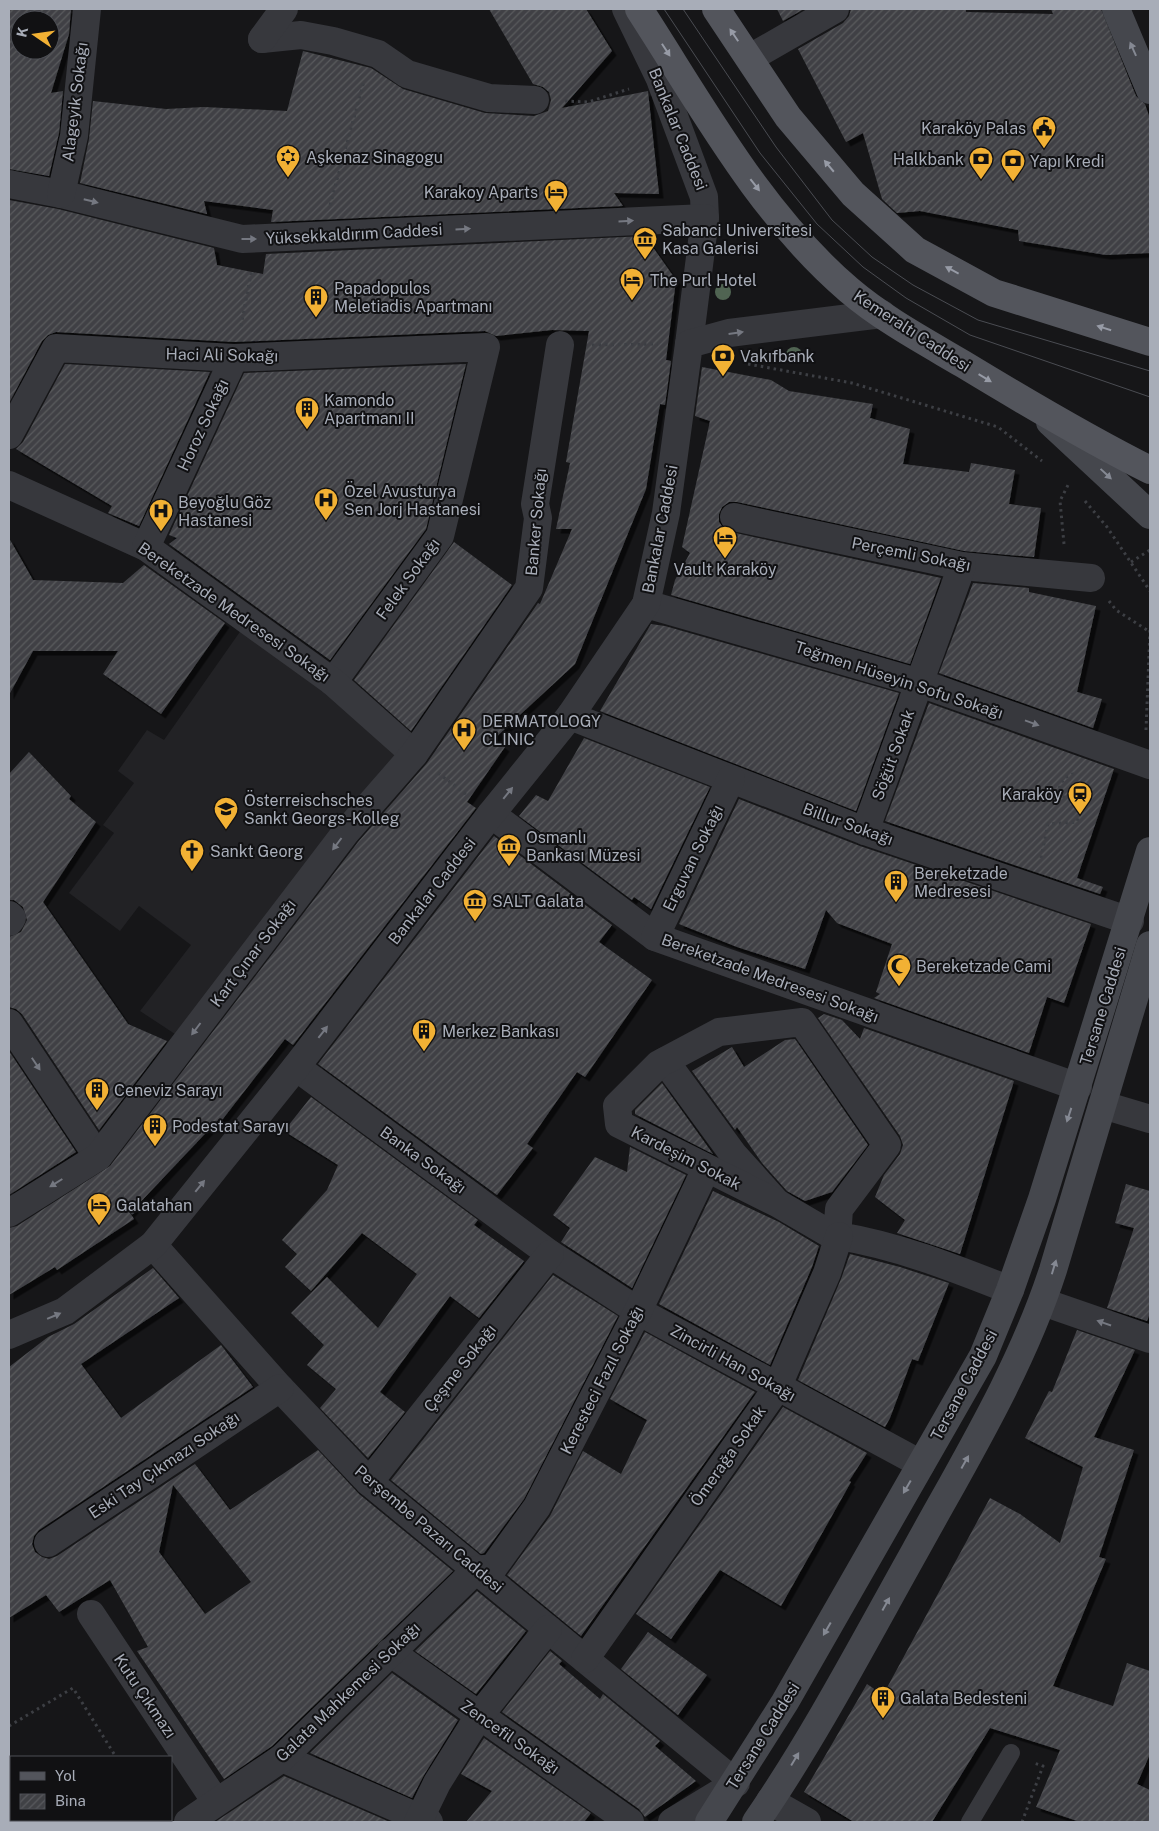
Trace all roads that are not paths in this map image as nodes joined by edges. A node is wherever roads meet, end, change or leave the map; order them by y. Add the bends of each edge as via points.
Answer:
1 (87, 9) edge
2 (284, 9) edge
3 (626, 9) edge
4 (639, 9) edge
5 (716, 9) edge
6 (835, 9) edge
7 (1116, 9) edge
8 (750, 58) junction
9 (1150, 90) edge
10 (535, 100) road end
11 (9, 184) edge
12 (62, 194) junction
13 (705, 218) junction
14 (882, 314) junction
15 (1150, 342) edge
16 (689, 344) junction
17 (560, 345) dead end
18 (486, 347) joint
19 (234, 358) junction
20 (1032, 406) junction
21 (9, 434) edge
22 (1150, 470) edge
23 (9, 485) edge
24 (1150, 515) edge
25 (734, 517) dead end
26 (146, 547) junction
27 (962, 566) junction
28 (1091, 578) road end
29 (646, 604) junction
30 (333, 682) junction
31 (920, 683) junction
32 (570, 716) junction
33 (414, 754) junction
34 (1147, 764) edge
35 (731, 779) junction
36 (491, 814) junction
37 (865, 831) junction
38 (1150, 851) edge
39 (9, 914) edge
40 (1130, 921) junction
41 (9, 922) edge
42 (655, 937) junction
43 (1150, 945) edge
44 (1142, 1006) edge
45 (802, 1022) joint
46 (9, 1023) edge
47 (665, 1061) junction
48 (296, 1067) junction
49 (1078, 1087) junction
50 (1103, 1105) junction
51 (1150, 1119) edge
52 (98, 1157) junction
53 (706, 1169) junction
54 (777, 1203) junction
55 (9, 1213) edge
56 (838, 1237) junction
57 (153, 1245) junction
58 (550, 1254) junction
59 (1010, 1290) junction
60 (1043, 1302) junction
61 (638, 1311) junction
62 (9, 1335) edge
63 (1150, 1339) edge
64 (280, 1388) junction
65 (777, 1388) junction
66 (921, 1464) junction
67 (369, 1482) junction
68 (48, 1543) dead end
69 (476, 1570) junction
70 (90, 1614) dead end
71 (548, 1629) junction
72 (390, 1652) junction
73 (584, 1659) junction
74 (479, 1716) junction
75 (1011, 1753) road end
76 (282, 1758) junction
77 (736, 1783) junction
78 (216, 1802) junction
79 (763, 1812) edge
80 (423, 1821) edge
81 (188, 1822) edge
82 (630, 1822) edge
83 (672, 1822) edge
84 (708, 1822) edge
85 (807, 1822) edge
86 (970, 1822) edge

1 - 12 street, Alageyik Sokağı via 74,136
2 - 10 street via 262,39 301,35 333,41 378,54 407,74 434,82 489,98
3 - 13 street, Bankalar Caddesi via 660,79 695,170 704,197
4 -> 14 main road, Kemeraltı Caddesi via 751,181 792,232 848,289
8 -> 5 main road
6 - 8 street
9 -> 7 main road
15 -> 8 main road via 994,293 916,250 853,194 788,117
11 - 12 street, Yüksekkaldırım Caddesi
12 -> 13 street, Yüksekkaldırım Caddesi via 242,239
13 - 16 street, Bankalar Caddesi
16 -> 14 street via 729,333
14 -> 20 main road, Kemeraltı Caddesi
16 - 29 street, Bankalar Caddesi via 666,513
17 - 33 street, Banker Sokağı via 535,504 538,518 529,588
18 - 19 street, Haci Ali Sokağı
18 - 30 street, Felek Sokağı via 440,536
19 - 21 street, Haci Ali Sokağı via 56,348
19 - 26 street, Horoz Sokağı
20 - 22 main road, Kemeraltı Caddesi
20 -> 24 main road
23 - 26 street, Bereketzade Medresesi Sokağı
25 - 27 street, Perçemli Sokağı
26 - 30 street, Bereketzade Medresesi Sokağı
27 - 28 street, Perçemli Sokağı
27 - 31 street, Söğüt Sokak
29 - 31 street, Teğmen Hüseyin Sofu Sokağı
29 - 32 street, Bankalar Caddesi
30 - 33 street, Bereketzade Medresesi Sokağı
31 -> 34 street, Teğmen Hüseyin Sofu Sokağı
31 - 37 street, Söğüt Sokak
32 - 35 street, Billur Sokağı
36 -> 32 street, Bankalar Caddesi
33 -> 52 street, Kart Çınar Sokağı via 346,832
35 - 37 street, Billur Sokağı
35 - 42 street, Erguvan Sokağı
36 - 42 street, Bereketzade Medresesi Sokağı
48 -> 36 street, Bankalar Caddesi
37 - 40 street, Billur Sokağı
38 - 40 main road, Tersane Caddesi
39 - 41 street via 12,918
40 - 49 main road, Tersane Caddesi
42 - 49 street, Bereketzade Medresesi Sokağı
43 - 44 main road, Tersane Caddesi
44 - 50 main road, Tersane Caddesi
45 - 47 street, Kardeşim Sokak via 719,1032
45 - 56 street, Ömerağa Sokak via 887,1145 839,1209
46 -> 52 street
47 - 53 street, Kardeşim Sokak via 617,1106 619,1124
47 - 54 street, Kardeşim Sokak via 733,1154
57 -> 48 street, Bankalar Caddesi
48 - 58 street, Banka Sokağı
49 -> 59 main road, Tersane Caddesi
50 - 51 street
60 -> 50 main road, Tersane Caddesi
52 -> 55 street
53 - 54 street, Kardeşim Sokak
53 - 61 street, Keresteci Fazıl Sokağı
54 - 56 street, Kardeşim Sokak
56 - 59 street, Kardeşim Sokak via 910,1251
56 - 65 street, Ömerağa Sokak via 827,1273
62 -> 57 street, Bankalar Caddesi via 65,1311
57 - 64 street, Perşembe Pazarı Caddesi
58 - 61 street, Zincirli Han Sokağı
58 - 67 street, Çeşme Sokağı
59 - 66 main road, Tersane Caddesi via 983,1356
63 -> 60 street
79 -> 60 main road, Tersane Caddesi via 846,1674 981,1432
61 - 65 street, Zincirli Han Sokağı
61 - 69 street, Keresteci Fazıl Sokağı via 537,1507 493,1568
64 - 67 street, Perşembe Pazarı Caddesi
64 - 68 street, Eski Tay Çıkmazı Sokağı
65 - 66 street, Zincirli Han Sokağı
65 - 73 street, Ömerağa Sokak
66 -> 77 main road, Tersane Caddesi
67 - 69 street, Perşembe Pazarı Caddesi
69 - 71 street, Perşembe Pazarı Caddesi
69 - 72 street, Galata Mahkemesi Sokağı
70 - 78 street, Kutu Çıkmazı
71 - 73 street, Perşembe Pazarı Caddesi
71 - 74 street
72 - 74 street, Zencefil Sokağı
72 - 76 street, Galata Mahkemesi Sokağı
73 - 77 street, Perşembe Pazarı Caddesi
74 - 80 street via 437,1783
74 - 82 street, Zencefil Sokağı
75 - 86 lane
76 - 78 street, Galata Mahkemesi Sokağı
76 - 80 street
77 - 83 street
77 - 84 main road, Tersane Caddesi
78 - 81 street, Galata Mahkemesi Sokağı
79 - 85 street

